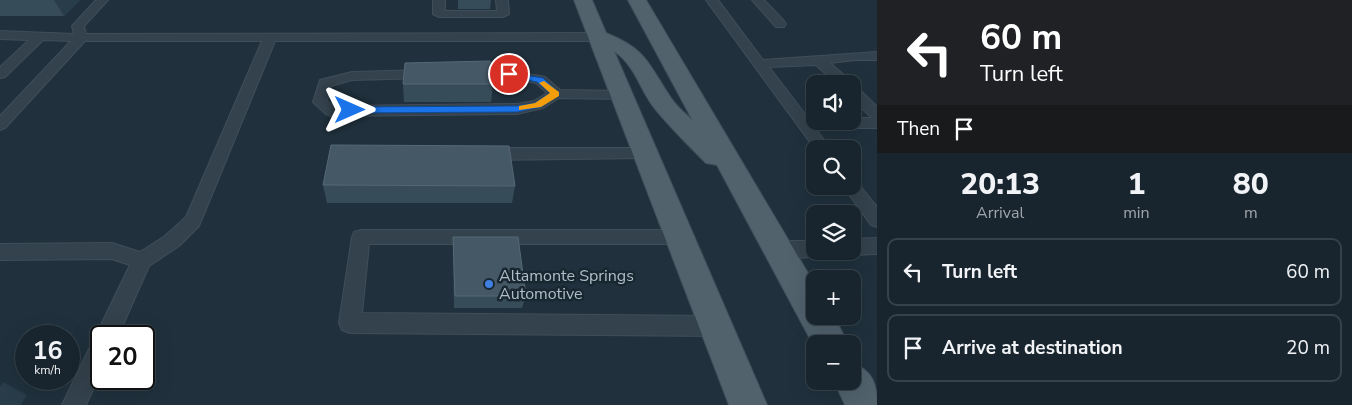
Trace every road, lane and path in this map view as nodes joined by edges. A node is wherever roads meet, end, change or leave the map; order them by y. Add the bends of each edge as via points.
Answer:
1 (102, 0) edge
2 (439, 0) edge
3 (502, 0) edge
4 (582, 0) edge
5 (637, 0) edge
6 (712, 0) edge
7 (758, 0) edge
8 (780, 24) dead end
9 (0, 35) edge
10 (39, 37) junction
11 (598, 37) junction
12 (81, 38) junction
13 (270, 38) junction
14 (877, 56) edge
15 (819, 61) junction
16 (760, 64) junction
17 (0, 74) edge
18 (835, 75) edge
19 (556, 94) junction
20 (621, 95) junction
21 (861, 99) edge
22 (877, 115) edge
23 (804, 123) junction
24 (877, 123) edge
25 (0, 125) edge
26 (817, 140) edge
27 (645, 153) junction
28 (476, 154) edge
29 (741, 183) junction
30 (859, 195) edge
31 (877, 220) edge
32 (680, 237) junction
33 (877, 246) edge
34 (861, 247) edge
35 (778, 249) junction
36 (806, 249) edge
37 (0, 252) edge
38 (142, 260) junction
39 (806, 300) edge
40 (111, 325) edge
41 (716, 326) junction
42 (90, 371) edge
43 (857, 390) edge
44 (74, 405) edge
45 (748, 405) edge
46 (866, 405) edge

1 - 12 lane via 78,26
2 - 3 lane via 439,14 503,14
4 - 11 main road
5 - 29 main road
6 - 16 lane
7 - 8 lane
9 - 10 lane
10 - 12 lane
10 - 17 lane
11 - 13 lane
11 - 20 main road
11 - 29 main road via 630,53 644,70 662,104
12 - 13 lane
12 - 25 lane
13 - 38 lane via 193,222 172,241
14 - 15 lane
15 - 16 lane
15 - 18 lane
16 - 23 lane
19 - 19 lane via 540,80 498,73 352,76 325,83 320,102 331,111 517,109 538,105
19 - 20 lane
20 - 27 main road
21 - 22 lane
23 - 24 lane
23 - 26 lane
27 - 28 lane
27 - 32 main road
29 - 35 main road
30 - 31 lane
32 - 41 main road
32 - 41 lane via 361,237 350,324
33 - 34 lane
35 - 36 lane
35 - 39 main road
37 - 38 lane via 112,251
38 - 40 lane
41 - 45 main road
42 - 44 lane
43 - 46 main road

